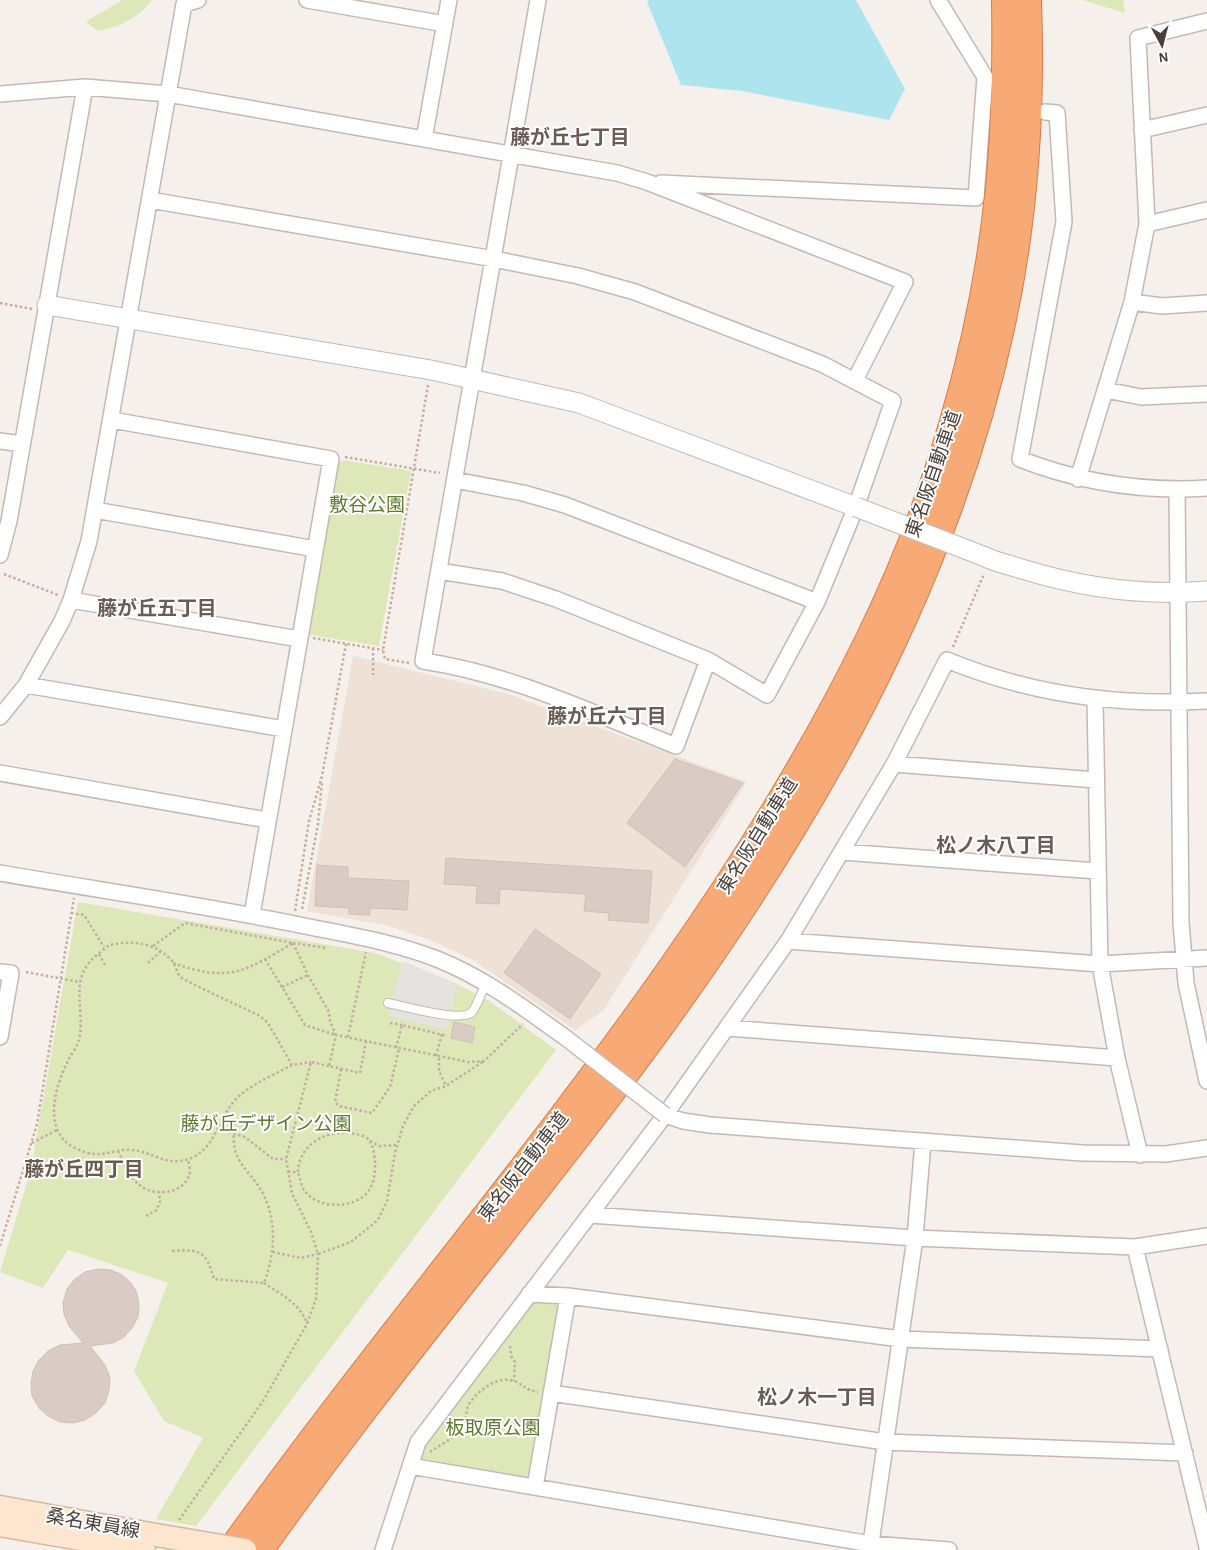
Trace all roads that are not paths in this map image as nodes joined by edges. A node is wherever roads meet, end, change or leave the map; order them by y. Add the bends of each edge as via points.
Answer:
1 (198, 0) edge
2 (307, 0) edge
3 (449, 0) edge
4 (538, 0) edge
5 (938, 0) edge
6 (1006, 0) edge
7 (1027, 0) edge
8 (1207, 22) edge
9 (444, 24) junction
10 (85, 87) junction
11 (0, 94) edge
12 (168, 94) junction
13 (1045, 112) dead end
14 (1207, 115) edge
15 (1142, 130) junction
16 (424, 139) junction
17 (512, 154) junction
18 (647, 182) junction
19 (150, 200) junction
20 (1207, 210) edge
21 (1147, 224) junction
22 (494, 259) junction
23 (1132, 302) junction
24 (1207, 303) edge
25 (41, 307) junction
26 (129, 318) junction
27 (472, 378) junction
28 (855, 380) junction
29 (1106, 390) junction
30 (1207, 394) edge
31 (112, 420) junction
32 (0, 441) edge
33 (22, 444) junction
34 (456, 478) junction
35 (1078, 479) junction
36 (1207, 488) edge
37 (1177, 490) junction
38 (856, 507) junction
39 (96, 510) junction
40 (315, 548) junction
41 (0, 555) edge
42 (439, 571) junction
43 (1207, 591) edge
44 (1178, 594) junction
45 (72, 600) junction
46 (817, 602) junction
47 (299, 637) junction
48 (708, 660) junction
49 (26, 684) junction
50 (1095, 699) junction
51 (1207, 701) edge
52 (1178, 703) junction
53 (0, 717) edge
54 (284, 729) junction
55 (894, 764) junction
56 (0, 773) edge
57 (1096, 780) junction
58 (267, 820) junction
59 (842, 852) junction
60 (1097, 872) junction
61 (0, 873) edge
62 (252, 915) junction
63 (788, 941) junction
64 (1207, 958) edge
65 (1183, 959) junction
66 (1100, 964) junction
67 (6, 973) edge
68 (486, 984) junction
69 (388, 1003) dead end
70 (728, 1028) junction
71 (0, 1037) edge
72 (1117, 1058) junction
73 (1207, 1080) edge
74 (665, 1114) junction
75 (923, 1142) junction
76 (1207, 1148) edge
77 (1140, 1155) junction
78 (590, 1215) junction
79 (1207, 1236) edge
80 (916, 1238) junction
81 (1135, 1248) junction
82 (529, 1294) junction
83 (568, 1296) junction
84 (901, 1339) junction
85 (1160, 1349) junction
86 (551, 1393) junction
87 (885, 1442) junction
88 (1185, 1453) junction
89 (410, 1466) junction
90 (535, 1487) junction
91 (0, 1507) edge
92 (0, 1525) edge
93 (158, 1537) edge
94 (870, 1547) edge
95 (1207, 1547) edge
96 (232, 1550) edge
97 (245, 1550) edge
98 (259, 1550) edge
99 (383, 1550) edge
100 (949, 1550) edge

1 - 12 street via 184,4
2 - 9 street
3 - 9 street
4 - 17 street
5 - 18 street via 985,77 987,112 976,198
6 - 96 highway, 東名阪自動車道 via 1004,135 999,198 978,321 937,473 872,636 783,800 683,951 589,1084 289,1469
7 - 98 highway, 東名阪自動車道 via 1029,47 1025,155 1001,325 985,393 958,478 925,568 888,653 803,810 697,972 608,1096 309,1479
8 - 15 street via 1138,38
9 - 16 street
10 - 11 street
10 - 12 street
10 - 25 street
12 - 16 street
12 - 19 street
13 - 35 street via 1057,113 1064,222 1020,459
14 - 15 street
15 - 21 street
16 - 17 street
17 - 18 street via 617,173
17 - 22 street
18 - 28 street via 905,282
19 - 22 street
19 - 26 street
20 - 21 street
21 - 23 street
22 - 27 street
22 - 28 street via 578,276 635,292
23 - 24 street via 1169,306
23 - 29 street
25 - 26 street
25 - 33 street
26 - 27 street
26 - 31 street
27 - 34 street
27 - 38 street via 579,402
28 - 38 street via 893,401
29 - 30 street via 1141,397
29 - 35 street
31 - 39 street
31 - 40 street via 331,458
32 - 33 street
33 - 41 street
34 - 42 street
34 - 46 street via 565,505
35 - 37 street via 1118,486
36 - 37 street
37 - 44 street
38 - 44 street, bridge via 983,564 1118,590
38 - 46 street
39 - 40 street
39 - 45 street
40 - 47 street
42 - 48 street via 502,581 556,599
42 - 48 street via 423,661 500,677 676,746
43 - 44 street
44 - 52 street
45 - 47 street
45 - 49 street
46 - 48 street via 767,695
47 - 54 street
49 - 53 street
49 - 54 street
50 - 52 street
50 - 55 street via 1021,684 946,660
50 - 57 street
51 - 52 street
52 - 65 street
54 - 58 street
55 - 57 street
55 - 59 street
56 - 58 street
57 - 60 street
58 - 62 street
59 - 60 street
59 - 63 street
60 - 66 street
61 - 62 street
62 - 68 street via 384,941 439,960
63 - 66 street
63 - 70 street
64 - 65 street
65 - 66 street
65 - 73 street
66 - 72 street
67 - 71 street
68 - 69 lane via 472,1012 466,1016
68 - 74 street, bridge via 566,1038
70 - 72 street
70 - 74 street
72 - 77 street
74 - 75 street via 683,1121 710,1125
74 - 78 street
75 - 77 street
75 - 80 street
76 - 77 street
78 - 80 street
78 - 82 street
79 - 81 street
80 - 81 street
80 - 84 street
81 - 85 street
82 - 83 street
82 - 89 street via 418,1442
83 - 84 street
83 - 86 street
84 - 85 street
84 - 87 street
85 - 88 street
86 - 87 street
86 - 90 street
87 - 88 street
87 - 94 street
88 - 95 street
89 - 90 street
89 - 99 street
90 - 94 street
91 - 93 main road, 桑名東員線
92 - 93 main road, 桑名東員線
93 - 97 main road, 桑名東員線, bridge
94 - 100 street

